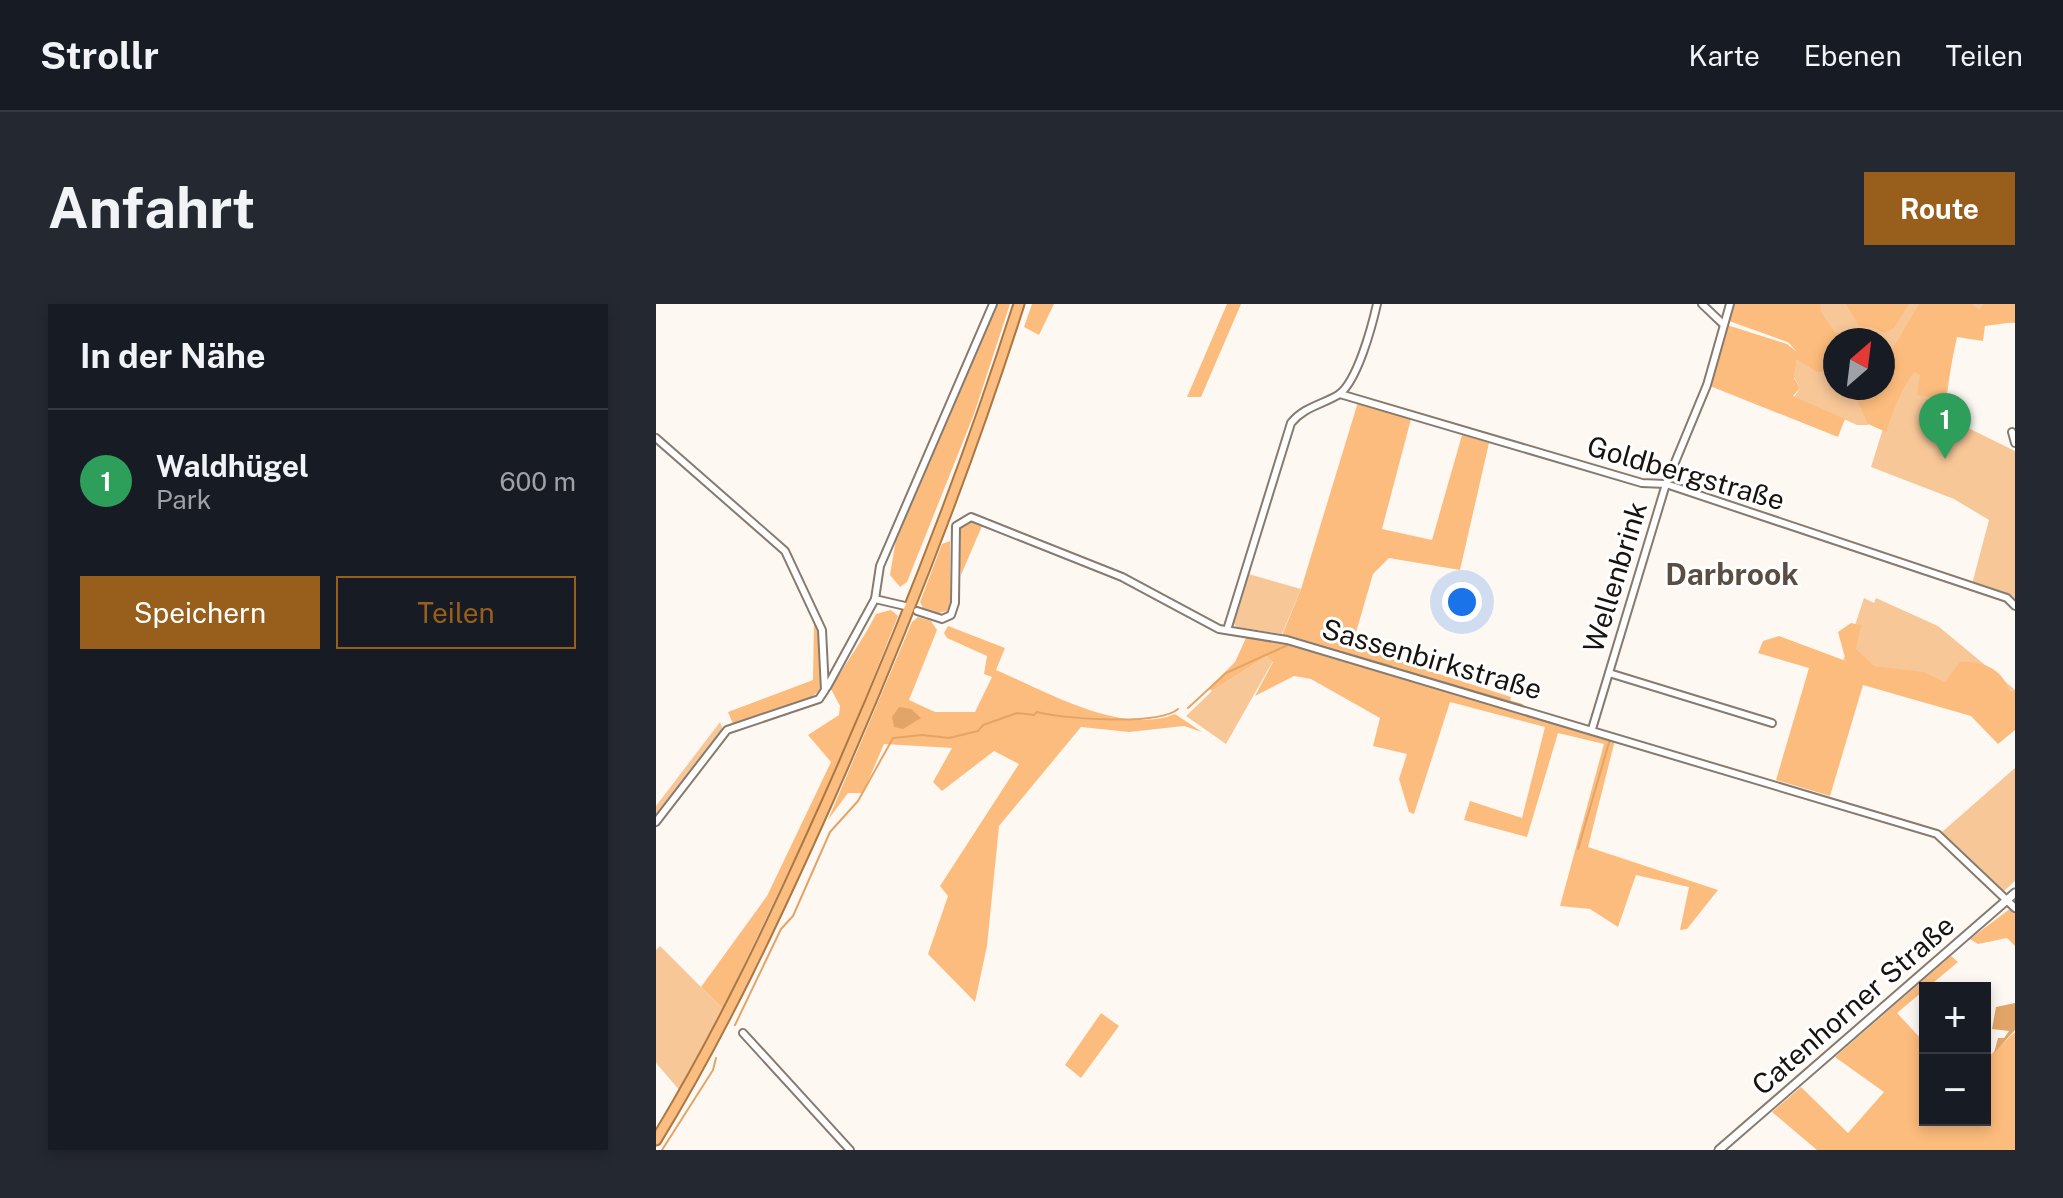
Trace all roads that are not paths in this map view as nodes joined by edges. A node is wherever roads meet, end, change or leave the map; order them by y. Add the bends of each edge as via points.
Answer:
1 (993, 304) edge
2 (1019, 304) edge
3 (1377, 304) edge
4 (1702, 304) edge
5 (1730, 304) edge
6 (1722, 323) junction
7 (1340, 394) junction
8 (2012, 432) dead end
9 (656, 438) edge
10 (2015, 443) edge
11 (1666, 484) junction
12 (875, 599) junction
13 (905, 606) dead end
14 (2015, 606) edge
15 (917, 611) dead end
16 (1227, 630) junction
17 (1609, 673) junction
18 (825, 690) junction
19 (1772, 723) dead end
20 (1592, 729) junction
21 (656, 822) edge
22 (2015, 893) edge
23 (2007, 900) junction
24 (2015, 908) edge
25 (743, 1033) dead end
26 (656, 1140) edge
27 (850, 1150) edge
28 (1719, 1150) edge

1 - 12 street via 880,566
2 - 26 highway via 919,584 843,765 766,934
3 - 7 street via 1358,362
4 - 6 street
5 - 6 street, Wellenbrink
6 - 11 street, Wellenbrink via 1707,385
7 - 11 street, Goldbergstraße via 1612,474
7 - 16 street via 1291,423
8 - 10 street
9 - 18 street via 785,551 822,630
11 - 14 street, Goldbergstraße via 2007,598
11 - 17 street, Wellenbrink
12 - 13 street
12 - 18 street
15 - 16 street, Sassenbirkstraße via 942,619 951,615 956,526 971,517 1122,577
16 - 20 street, Sassenbirkstraße via 1287,640
17 - 19 street
17 - 20 street, Wellenbrink
18 - 21 street via 819,699 727,730
20 - 23 street, Sassenbirkstraße via 1937,834
22 - 23 street, Catenhorner Straße
23 - 24 street, Sassenbirkstraße
23 - 28 street, Catenhorner Straße
25 - 27 street

